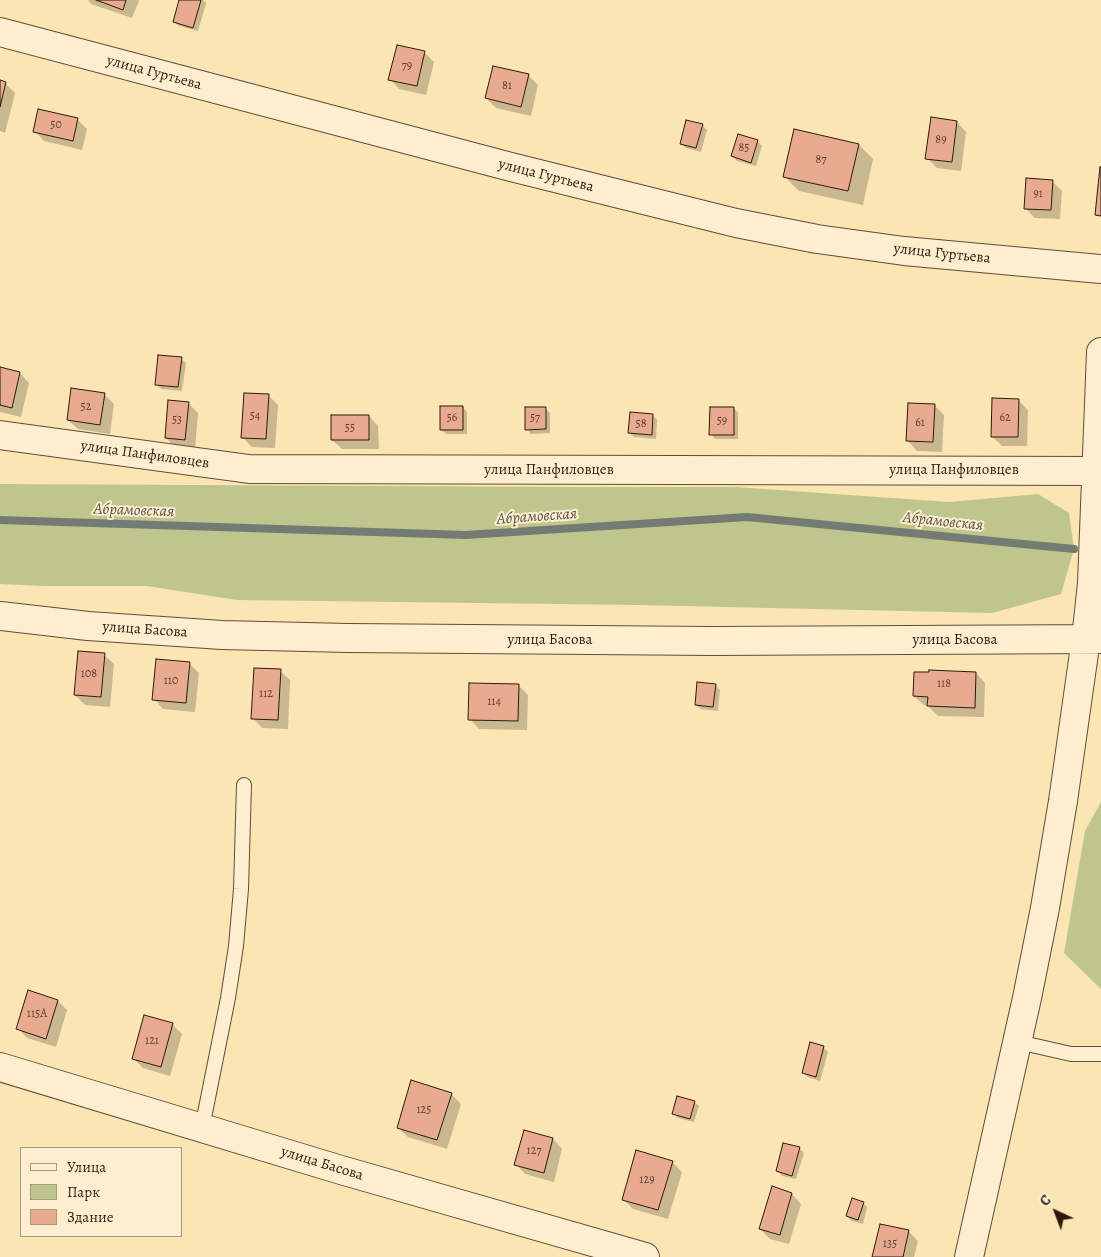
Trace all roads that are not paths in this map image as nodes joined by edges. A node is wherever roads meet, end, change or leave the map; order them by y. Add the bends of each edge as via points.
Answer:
1 (0, 32) edge
2 (1101, 269) edge
3 (1101, 352) edge
4 (0, 435) edge
5 (1098, 471) edge
6 (0, 616) edge
7 (1094, 639) edge
8 (244, 785) dead end
9 (1018, 1042) junction
10 (1101, 1054) edge
11 (0, 1067) edge
12 (202, 1128) junction
13 (645, 1257) edge
14 (969, 1257) edge

1 - 2 street, улица Гуртьева via 736,223 904,251
3 - 5 street
4 - 5 street, улица Панфиловцев via 249,469
5 - 7 street via 1092,583
6 - 7 street, улица Басова via 222,635 348,638 712,641
7 - 9 street
8 - 12 lane via 236,946
9 - 10 lane via 1071,1054
9 - 14 street
11 - 12 street, улица Басова
12 - 13 street, улица Басова

